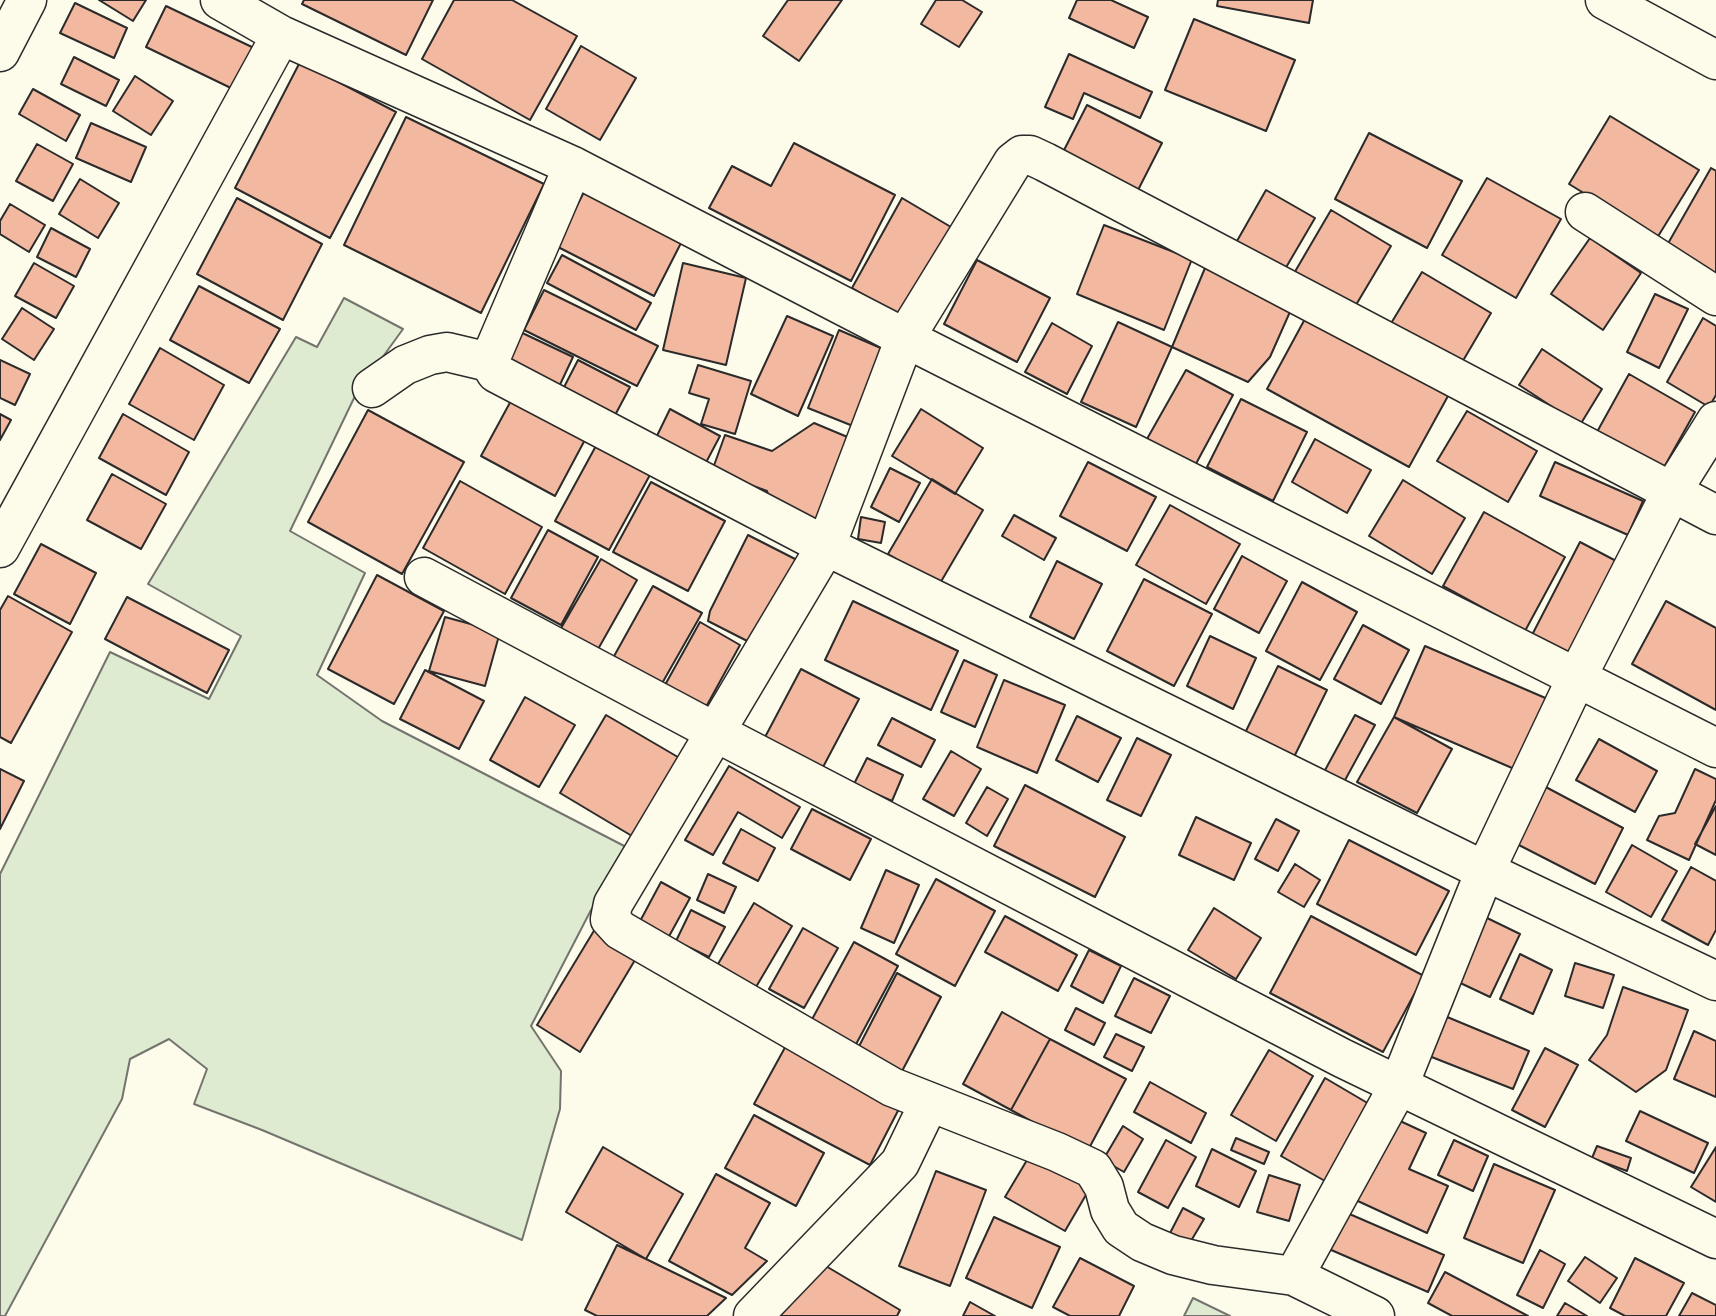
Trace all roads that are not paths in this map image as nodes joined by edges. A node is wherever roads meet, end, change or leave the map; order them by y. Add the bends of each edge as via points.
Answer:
1 (27, 0) edge
2 (220, 0) edge
3 (1605, 0) edge
4 (281, 35) junction
5 (0, 52) edge
6 (1716, 60) edge
7 (573, 166) junction
8 (1585, 212) dead end
9 (1716, 296) edge
10 (905, 338) junction
11 (489, 362) junction
12 (372, 388) dead end
13 (1716, 421) edge
14 (1671, 493) junction
15 (1716, 515) edge
16 (826, 546) junction
17 (0, 548) edge
18 (424, 577) dead end
19 (1577, 677) junction
20 (717, 733) junction
21 (1716, 748) edge
22 (1485, 871) junction
23 (1716, 981) edge
24 (1399, 1085) junction
25 (929, 1103) junction
26 (1716, 1239) edge
27 (1294, 1276) junction
28 (753, 1316) edge
29 (1374, 1316) edge

1 - 5 street
2 - 4 street
3 - 6 street
4 - 7 street
4 - 17 street
7 - 10 street
7 - 11 street
8 - 9 street
10 - 14 street via 1013,162 1030,155
10 - 16 street
10 - 19 street
11 - 12 street via 447,352 429,355
11 - 16 street via 496,373
13 - 14 street
14 - 15 street
14 - 19 street
16 - 20 street
16 - 22 street
18 - 20 street
19 - 21 street
19 - 22 street
20 - 24 street
20 - 25 street via 613,904 611,919 621,930 892,1087
22 - 23 street
22 - 24 street
24 - 26 street
24 - 27 street
25 - 27 street via 1093,1169 1121,1228 1142,1242 1213,1265
25 - 28 street via 900,1163
27 - 29 street

